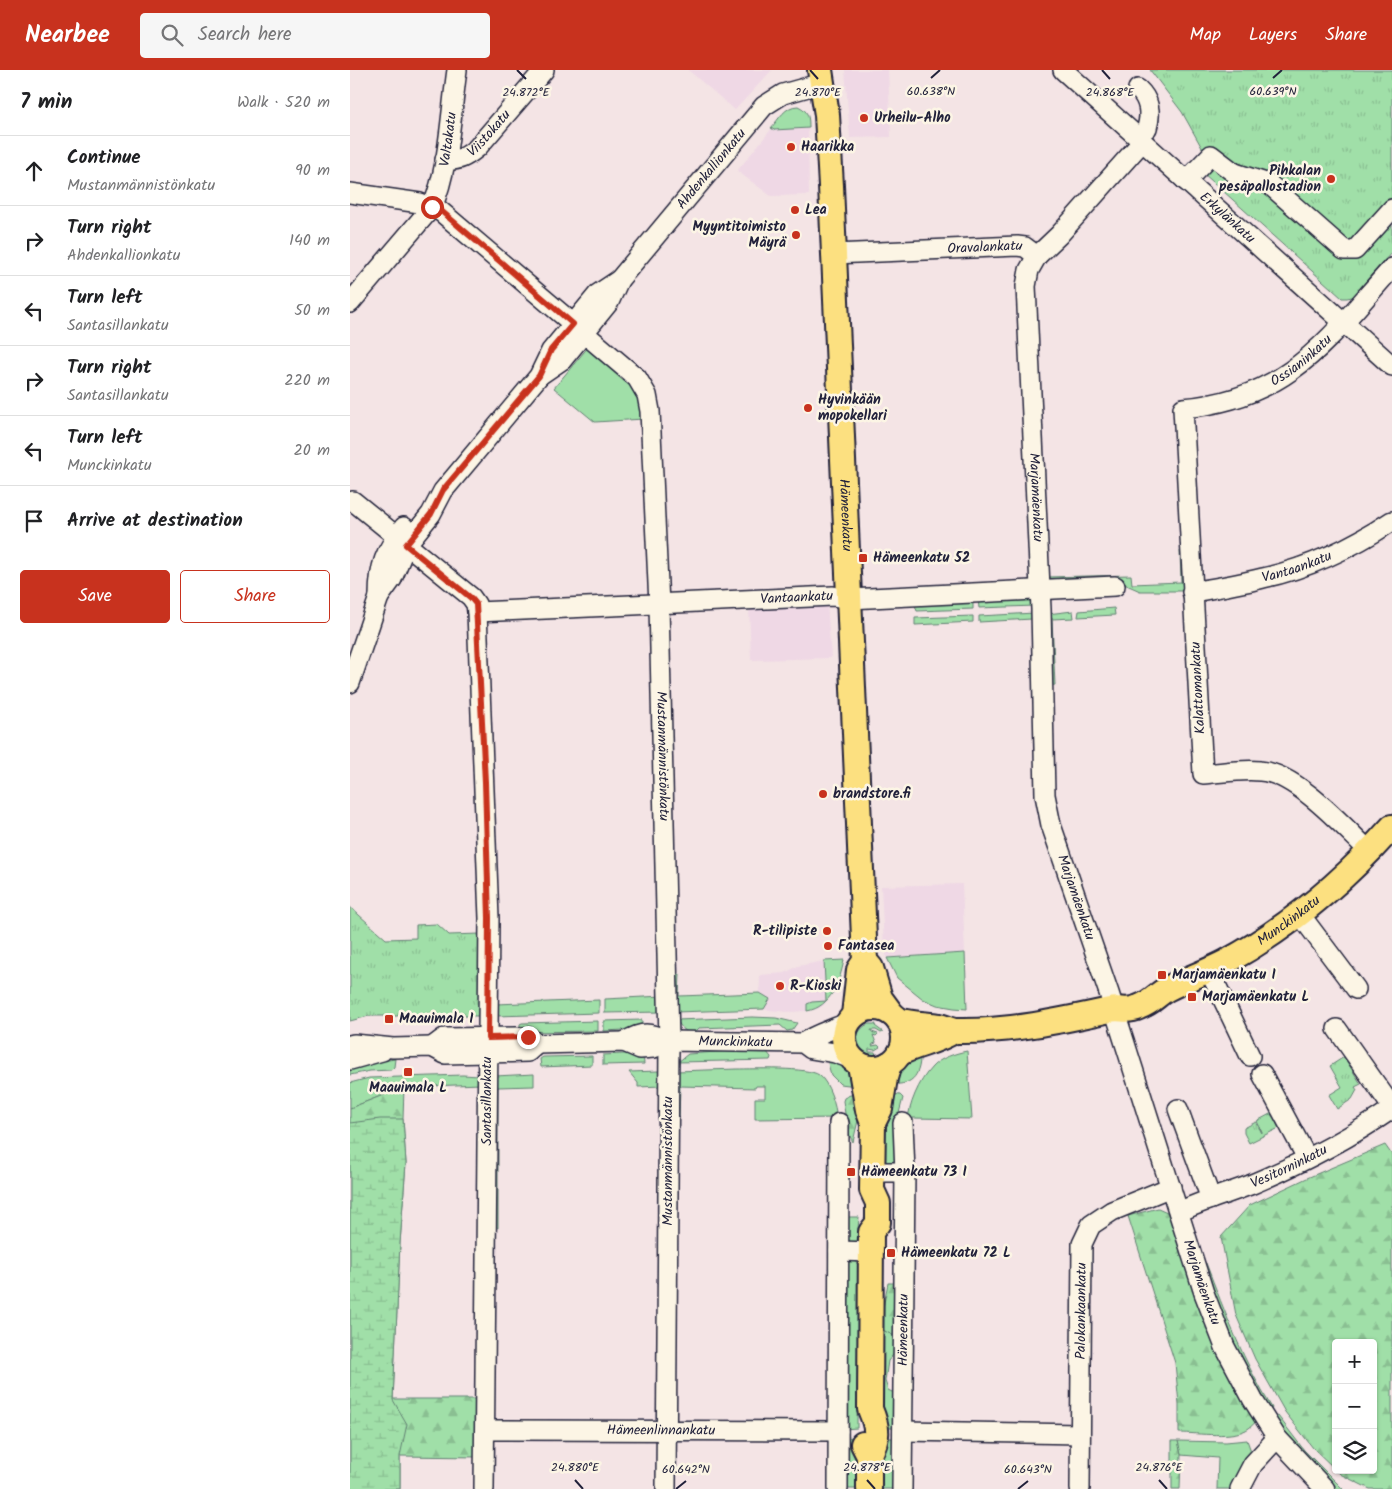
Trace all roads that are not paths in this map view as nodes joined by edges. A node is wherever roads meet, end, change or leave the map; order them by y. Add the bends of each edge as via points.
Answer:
1 (457, 70) edge
2 (544, 70) edge
3 (1062, 70) edge
4 (821, 77) edge
5 (1138, 89) dead end
6 (1144, 135) junction
7 (445, 160) junction
8 (1235, 174) junction
9 (1186, 181) junction
10 (1259, 192) dead end
11 (350, 193) edge
12 (432, 207) junction
13 (1392, 209) edge
14 (834, 254) junction
15 (1037, 256) junction
16 (1392, 268) edge
17 (350, 303) edge
18 (1344, 322) junction
19 (578, 328) junction
20 (1392, 366) edge
21 (1183, 408) joint
22 (353, 501) dead end
23 (1392, 521) edge
24 (401, 541) junction
25 (1116, 586) dead end
26 (1040, 589) junction
27 (1192, 592) junction
28 (849, 599) junction
29 (659, 605) junction
30 (477, 612) junction
31 (350, 683) edge
32 (1392, 827) edge
33 (1370, 851) junction
34 (1299, 913) junction
35 (865, 961) junction
36 (1209, 970) junction
37 (1356, 989) dead end
38 (1114, 1009) junction
39 (894, 1016) junction
40 (851, 1018) junction
41 (1337, 1029) dead end
42 (954, 1031) junction
43 (669, 1041) junction
44 (803, 1043) junction
45 (350, 1045) edge
46 (488, 1046) junction
47 (393, 1048) junction
48 (1250, 1056) dead end
49 (894, 1058) junction
50 (350, 1060) edge
51 (856, 1062) junction
52 (1262, 1074) dead end
53 (1392, 1108) edge
54 (1178, 1109) dead end
55 (838, 1123) dead end
56 (873, 1123) junction
57 (903, 1123) dead end
58 (1307, 1158) junction
59 (905, 1172) junction
60 (872, 1181) junction
61 (1171, 1187) junction
62 (1211, 1200) junction
63 (1179, 1212) junction
64 (871, 1242) junction
65 (839, 1252) junction
66 (485, 1430) junction
67 (667, 1430) junction
68 (838, 1430) junction
69 (903, 1431) junction
70 (1080, 1434) junction
71 (1277, 1438) junction
72 (484, 1489) edge
73 (666, 1489) edge
74 (838, 1489) edge
75 (869, 1489) edge
76 (902, 1489) edge
77 (1080, 1489) edge
78 (1240, 1489) edge
79 (1325, 1489) edge

1 - 7 street, Valtakatu
2 - 7 street, Viistokatu via 477,148 464,158
3 - 6 street, Erkylänkatu
4 - 14 main road, Hämeenkatu via 827,114
4 - 19 street, Ahdenkallionkatu via 764,106 619,280 609,302
5 - 6 street via 1144,94 1150,118
6 - 9 street, Erkylänkatu
6 - 15 street, Oravalankatu
7 - 12 street, Valtakatu
8 - 9 street via 1212,155
8 - 10 street
8 - 13 street via 1269,184 1344,250 1356,250
9 - 18 street, Erkylänkatu
11 - 12 street, Mustanmännistönkatu
12 - 17 street
12 - 19 street, Mustanmännistönkatu via 440,210
14 - 15 street, Oravalankatu via 1018,246
14 - 28 main road, Hämeenkatu
15 - 26 street, Marjamäenkatu via 1029,270 1026,286
16 - 18 street, Ossianinkatu
18 - 20 street, Erkylänkatu
18 - 21 street, Ossianinkatu via 1298,367 1274,382 1227,402
19 - 24 street, Ahdenkallionkatu via 562,360 539,376 443,490 421,506
19 - 29 street, Mustanmännistönkatu via 637,378 647,395
21 - 27 street, Kalattomankatu
22 - 24 street
23 - 27 street, Vantaankatu via 1364,539 1307,565 1264,578
24 - 30 street via 471,598
24 - 31 street, Ahdenkallionkatu via 388,550 379,575 379,597
25 - 26 street, Vantaankatu
26 - 28 street, Vantaankatu
26 - 38 street, Marjamäenkatu via 1045,795 1051,825
27 - 33 street, Kalattomankatu via 1203,774 1261,771 1284,778 1315,801
28 - 29 street, Vantaankatu via 833,596
28 - 35 main road, Hämeenkatu
29 - 30 street, Vantaankatu
29 - 43 street, Mustanmännistönkatu
30 - 46 street, Santasillankatu via 489,918
32 - 33 main road, Munckinkatu
33 - 34 main road, Munckinkatu
34 - 36 main road, Munckinkatu
34 - 37 street
35 - 39 main road, Hämeenkatu via 871,968 880,998
35 - 40 main road, Hämeenkatu via 859,970
36 - 38 main road, Munckinkatu via 1165,990 1151,1003 1129,1011
36 - 48 street
38 - 42 main road, Munckinkatu via 1053,1022
38 - 61 street, Marjamäenkatu
39 - 40 main road via 872,1008
39 - 42 main road, Munckinkatu via 911,1024 941,1026
39 - 49 main road via 904,1038 902,1048
40 - 44 street, Munckinkatu
40 - 51 main road via 843,1040 846,1050
41 - 53 street
42 - 49 main road, Munckinkatu via 942,1039 912,1046
43 - 44 street, Munckinkatu
43 - 46 street, Munckinkatu via 653,1033 637,1034 624,1042 537,1044 528,1037
43 - 67 street, Mustanmännistönkatu
44 - 51 street, Munckinkatu via 811,1049 835,1053
45 - 47 street, Munckinkatu
46 - 47 street, Munckinkatu via 445,1054 432,1047
46 - 66 street, Santasillankatu
47 - 50 street, Munckinkatu
49 - 51 main road via 875,1068
49 - 56 main road
51 - 56 main road
52 - 58 street
53 - 58 street, Vesitorninkatu via 1348,1137
54 - 62 street
55 - 65 street
56 - 60 main road
57 - 59 street, Hämeenkatu
58 - 62 street, Vesitorninkatu
59 - 60 street
59 - 69 street, Hämeenkatu
60 - 64 main road via 878,1203 878,1223
61 - 63 street, Marjamäenkatu
61 - 70 street, Palokankaankatu via 1112,1211 1091,1226 1082,1244
62 - 63 street, Vesitorninkatu
63 - 71 street, Marjamäenkatu via 1204,1294 1225,1347
64 - 65 street
64 - 75 main road via 870,1409 876,1424 876,1442 869,1456
65 - 68 street
66 - 67 street, Hämeenlinnankatu
66 - 72 street, Santasillankatu
67 - 68 street, Hämeenlinnankatu
67 - 73 street, Mustanmännistönkatu
68 - 74 street
69 - 70 street
69 - 76 street, Hämeenkatu
70 - 77 street, Palokankaankatu
71 - 78 street via 1253,1464
71 - 79 street, Marjamäenkatu

